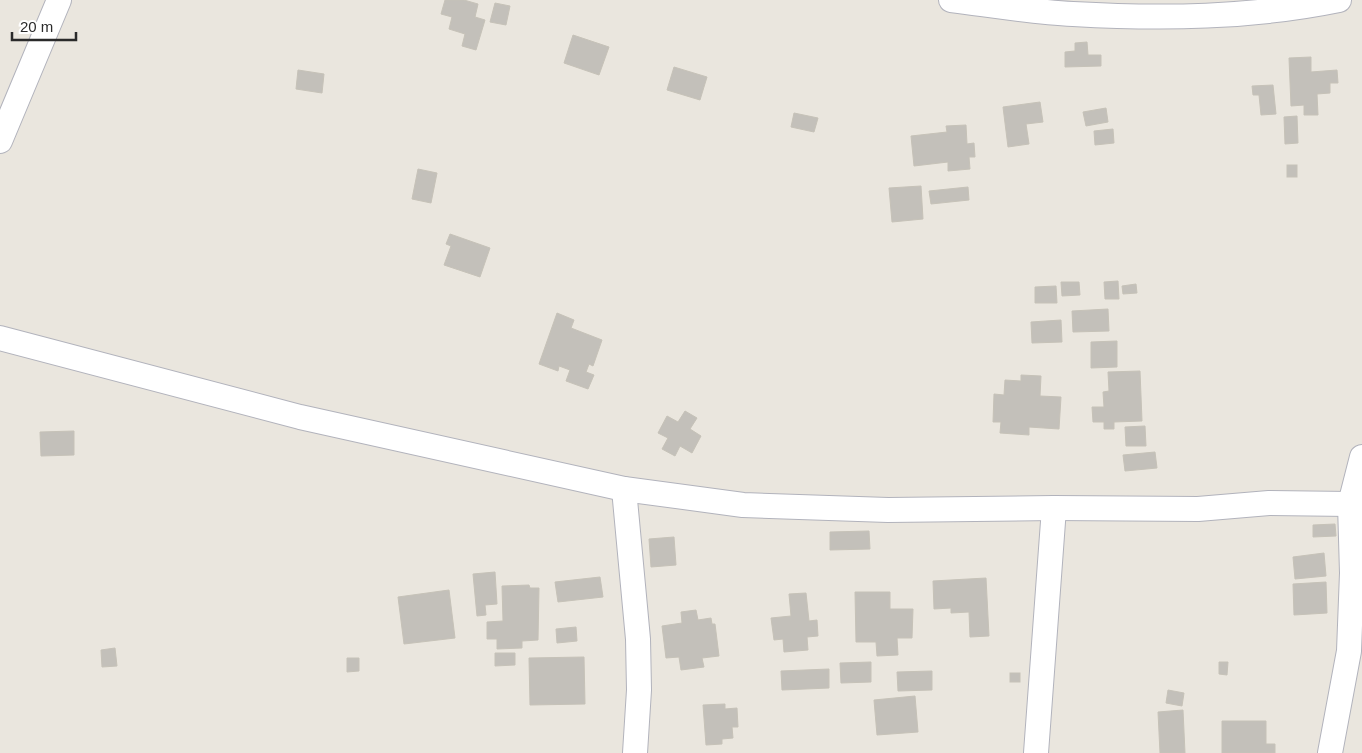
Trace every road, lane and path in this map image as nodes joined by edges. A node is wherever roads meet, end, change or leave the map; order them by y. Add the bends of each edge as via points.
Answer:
1 (59, 0) edge
2 (951, 0) edge
3 (1339, 0) edge
4 (0, 141) edge
5 (0, 338) edge
6 (1362, 457) edge
7 (624, 489) junction
8 (1356, 494) edge
9 (1054, 508) junction
10 (635, 753) edge
11 (1036, 753) edge
12 (1330, 753) edge

1 - 4 street
2 - 3 street via 1071,14 1218,16 1293,9
5 - 7 street via 300,416
6 - 8 street
7 - 9 street via 743,505 888,510
7 - 10 street via 638,639
8 - 9 street via 1198,510
8 - 12 street via 1349,651
9 - 11 street

